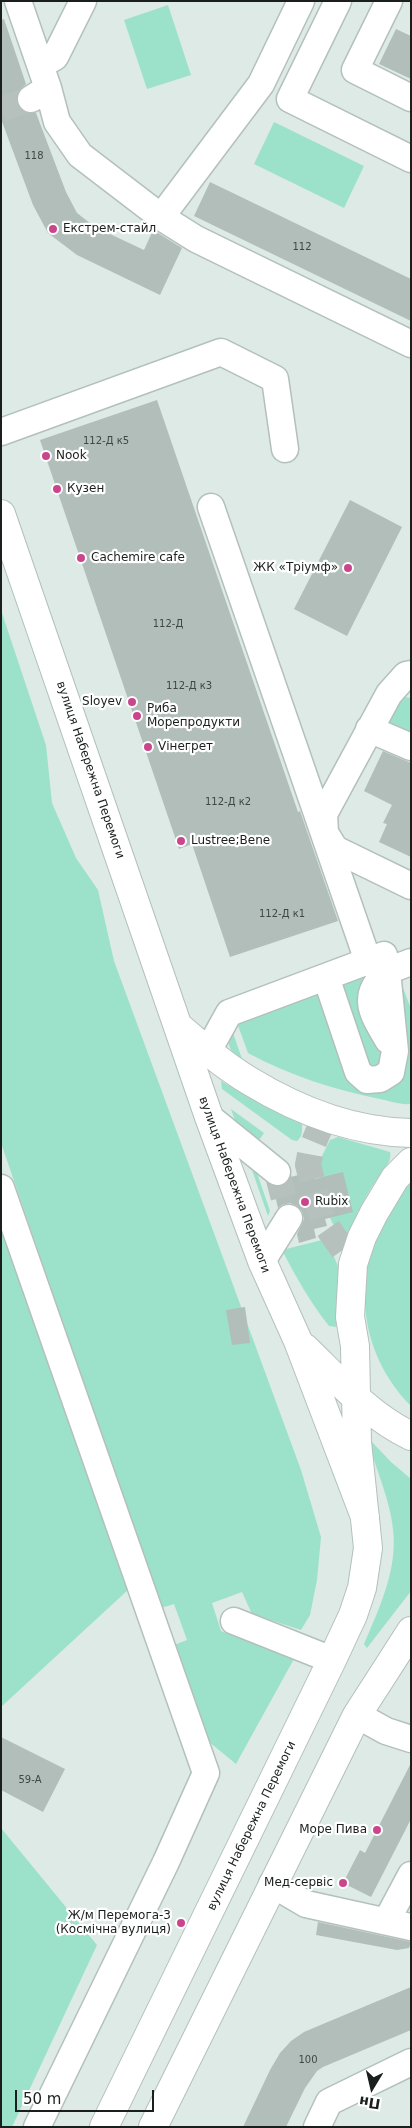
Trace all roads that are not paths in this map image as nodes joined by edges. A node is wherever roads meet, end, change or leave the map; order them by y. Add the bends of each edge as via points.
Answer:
1 (18, 1) edge
2 (83, 1) edge
3 (301, 1) edge
4 (338, 1) edge
5 (389, 1) edge
6 (40, 84) junction
7 (261, 84) junction
8 (411, 98) edge
9 (290, 99) junction
10 (411, 159) edge
11 (161, 217) junction
12 (411, 344) edge
13 (1, 432) edge
14 (285, 449) dead end
15 (210, 507) dead end
16 (1, 514) edge
17 (411, 674) edge
18 (369, 728) junction
19 (411, 748) edge
20 (411, 886) edge
21 (411, 945) edge
22 (389, 965) edge
23 (326, 977) junction
24 (177, 1025) junction
25 (208, 1051) junction
26 (208, 1117) junction
27 (411, 1133) edge
28 (411, 1162) edge
29 (277, 1172) tunnel mouth
30 (1, 1188) edge
31 (289, 1218) dead end
32 (262, 1261) junction
33 (298, 1341) junction
34 (354, 1346) junction
35 (356, 1398) junction
36 (411, 1430) edge
37 (411, 1436) edge
38 (364, 1516) junction
39 (234, 1621) dead end
40 (411, 1631) edge
41 (332, 1660) junction
42 (357, 1715) junction
43 (411, 1739) edge
44 (411, 1875) edge
45 (272, 1884) junction
46 (399, 1923) edge
47 (411, 2062) edge
48 (37, 2127) edge
49 (104, 2127) edge
50 (153, 2127) edge
51 (317, 2127) edge

1 - 6 street
2 - 6 street
3 - 7 street
4 - 9 street
5 - 8 street via 355,70
6 - 11 street via 57,122 80,155
7 - 9 street
7 - 11 street
9 - 10 street
11 - 12 street via 196,239
13 - 14 street via 221,352 275,379
15 - 22 street
16 - 24 main road, вулиця Набережна Перемоги
17 - 18 street via 406,675 389,694
18 - 19 street
18 - 20 street via 324,814 325,833 335,849
21 - 22 street
22 - 23 street
22 - 23 street via 395,1051 393,1066 380,1079 367,1080 358,1072
23 - 25 street via 230,1014
24 - 25 main road
24 - 26 main road, вулиця Набережна Перемоги
25 - 27 main road via 249,1081 324,1118 387,1133
26 - 29 street
26 - 32 main road, вулиця Набережна Перемоги
28 - 34 main road, вулиця Набережна Перемоги via 395,1178 374,1213 353,1264 350,1318
30 - 48 street via 206,1773
31 - 32 street
32 - 33 main road, вулиця Набережна Перемоги
33 - 35 main road, вулиця Набережна Перемоги
33 - 38 main road, вулиця Набережна Перемоги
34 - 35 main road, вулиця Набережна Перемоги
34 - 36 main road, вулиця Набережна Перемоги via 367,1378 399,1421
35 - 37 main road, вулиця Набережна Перемоги via 388,1425
35 - 38 main road, вулиця Набережна Перемоги
38 - 41 main road, вулиця Набережна Перемоги via 368,1548 362,1588
39 - 41 street
40 - 42 main road
41 - 49 main road, вулиця Набережна Перемоги
42 - 43 street via 386,1731
42 - 45 main road
44 - 46 street
45 - 46 street via 306,1904
45 - 50 main road
47 - 51 street via 329,2102

